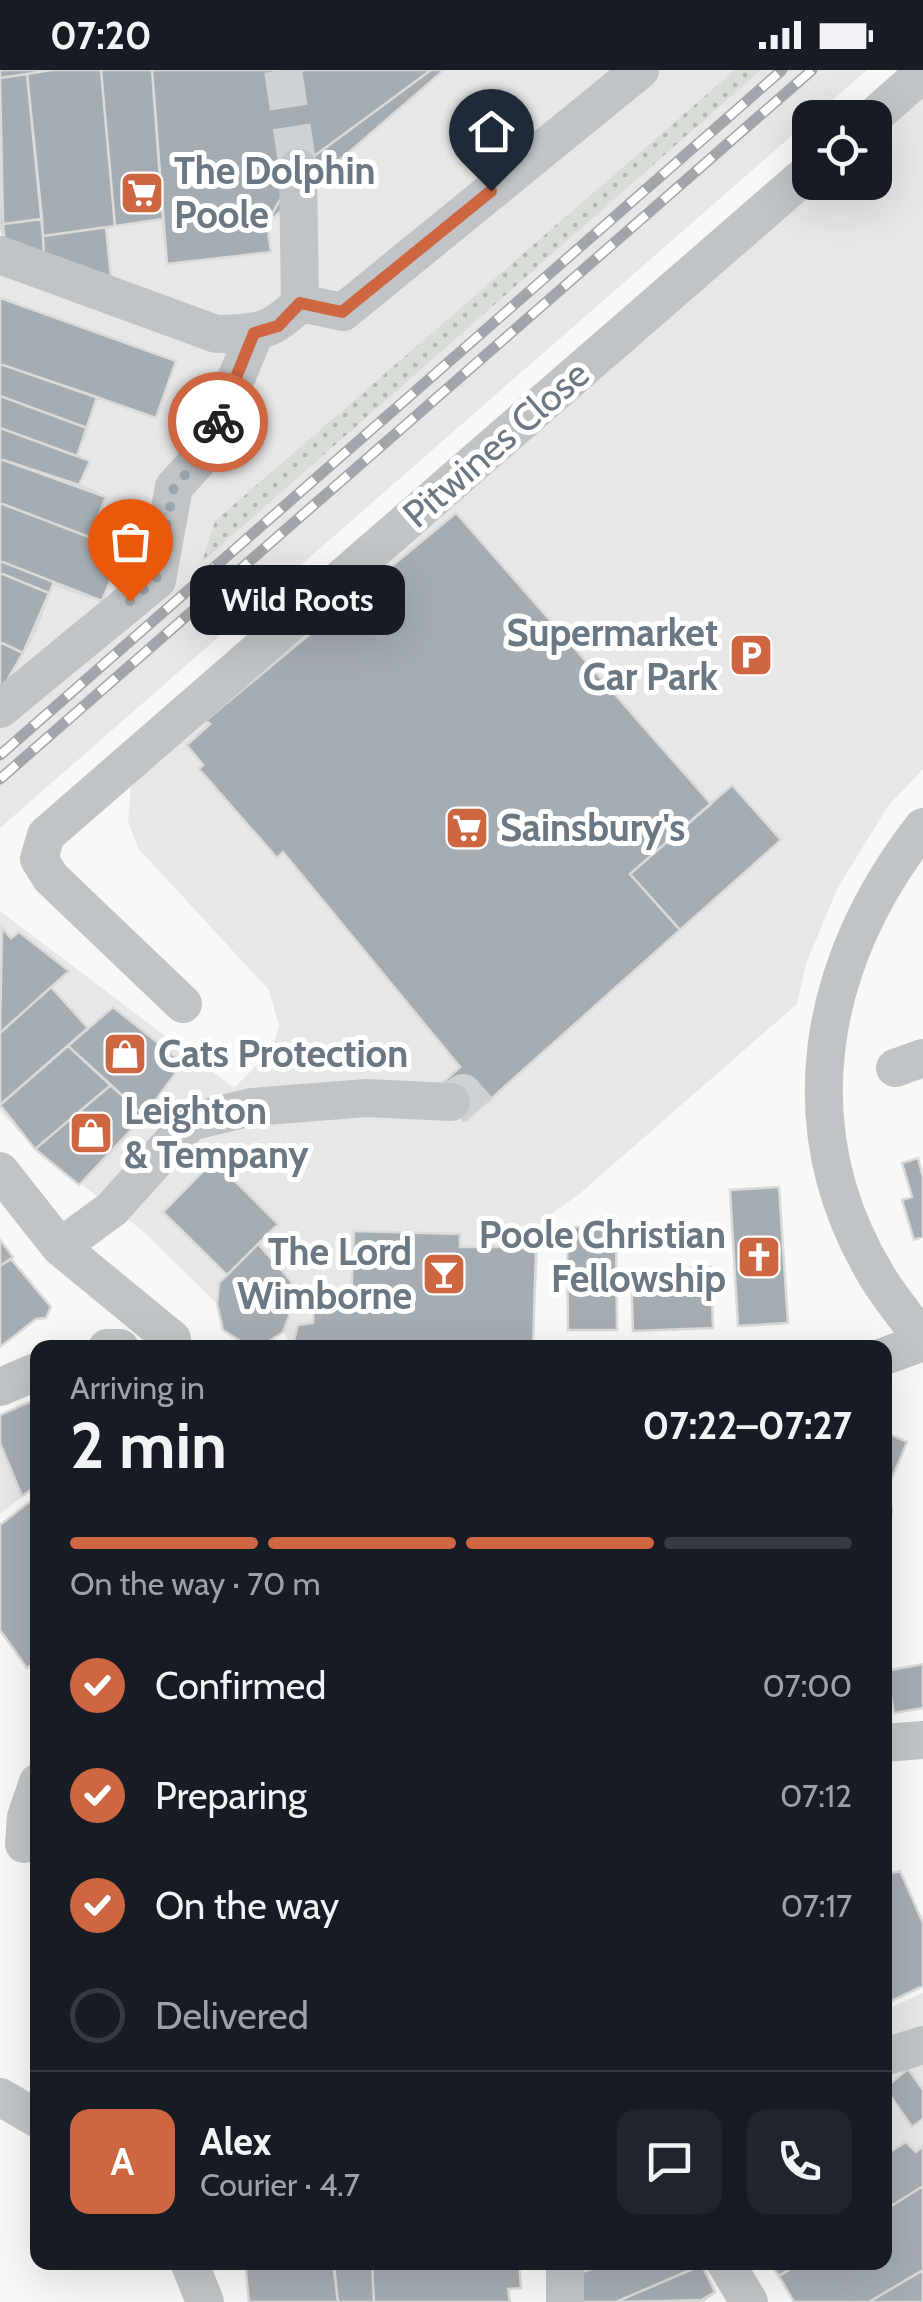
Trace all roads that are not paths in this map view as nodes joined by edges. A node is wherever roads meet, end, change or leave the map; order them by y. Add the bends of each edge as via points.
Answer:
1 (640, 70) edge
2 (923, 74) edge
3 (892, 101) edge
4 (298, 168) tunnel mouth
5 (792, 186) edge
6 (0, 255) edge
7 (300, 303) junction
8 (254, 333) junction
9 (0, 709) edge
10 (923, 828) edge
11 (183, 1004) dead end
12 (451, 1102) tunnel mouth
13 (0, 1170) edge
14 (60, 1247) junction
15 (172, 1339) dead end
16 (923, 1341) edge
17 (892, 1353) edge
18 (30, 1374) edge
19 (0, 1387) edge
20 (923, 1740) edge
21 (892, 1742) edge
22 (30, 1805) edge
23 (20, 1849) edge
24 (923, 2045) edge
25 (892, 2056) edge
26 (0, 2097) edge
27 (30, 2114) edge
28 (192, 2270) edge
29 (564, 2270) edge
30 (730, 2270) edge
31 (205, 2302) edge
32 (565, 2302) edge
33 (750, 2302) edge

1 - 7 street via 342,312
2 - 3 street
4 - 7 street
5 - 11 street, Pitwines Close via 46,835 38,858 50,878
6 - 8 street via 216,334
7 - 8 street via 278,326
8 - 9 street via 205,453 174,487 156,580
10 - 16 street via 894,864 846,961 831,1007 820,1102 852,1220 877,1276
12 - 14 street via 366,1098 252,1107 190,1122 112,1209
13 - 14 street
14 - 15 street
16 - 17 street
18 - 19 street
20 - 21 street
22 - 23 street
24 - 25 street
26 - 27 street
28 - 31 street
29 - 32 street
30 - 33 street

